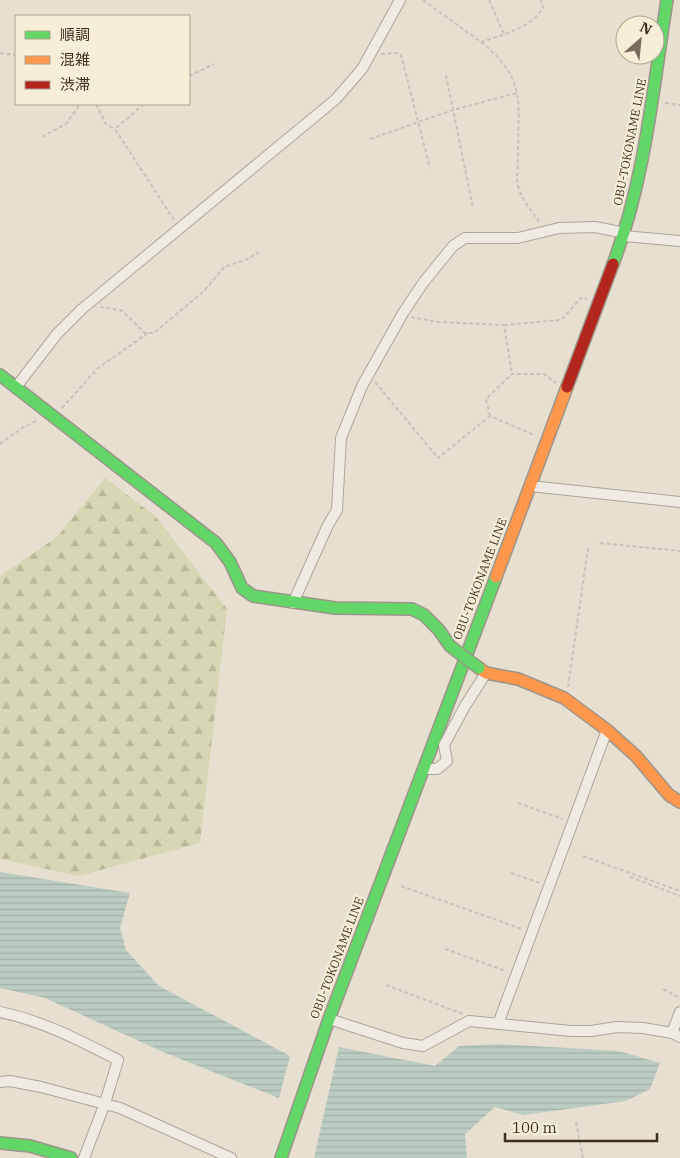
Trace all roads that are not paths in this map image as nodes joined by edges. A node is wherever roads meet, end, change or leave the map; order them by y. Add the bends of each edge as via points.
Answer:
1 (400, 0) edge
2 (667, 0) edge
3 (624, 235) junction
4 (680, 242) edge
5 (0, 375) edge
6 (16, 387) junction
7 (530, 486) junction
8 (680, 502) edge
9 (293, 603) junction
10 (482, 670) junction
11 (607, 730) junction
12 (423, 769) junction
13 (680, 802) edge
14 (0, 1012) edge
15 (680, 1012) edge
16 (328, 1019) junction
17 (498, 1024) junction
18 (676, 1035) edge
19 (0, 1082) edge
20 (105, 1103) junction
21 (0, 1143) edge
22 (71, 1158) edge
23 (84, 1158) edge
24 (231, 1158) edge
25 (281, 1158) edge

1 - 6 street via 371,55 350,85 316,117 89,303 57,334
2 - 3 main road, OBU-TOKONAME LINE via 640,178
3 - 4 street
3 - 7 main road, OBU-TOKONAME LINE
3 - 9 street via 596,227 543,230 518,238 459,240 423,283 368,376 341,438 337,510
5 - 6 main road
6 - 9 main road via 216,543 230,562 242,588 253,596
7 - 8 street
7 - 12 main road, OBU-TOKONAME LINE
9 - 10 main road, bridge via 335,608 412,608 424,615 450,646
10 - 11 main road via 518,679 564,698
10 - 12 street via 444,745 447,761 437,769
11 - 13 main road via 636,756 669,795
11 - 17 street
12 - 16 main road, OBU-TOKONAME LINE
14 - 20 street via 57,1029 118,1060
15 - 18 street
16 - 17 street via 402,1043 423,1046 469,1021
16 - 25 main road, OBU-TOKONAME LINE
17 - 18 street via 571,1031 643,1028
19 - 20 street via 41,1087
20 - 23 street
20 - 24 street
21 - 22 main road via 30,1146

